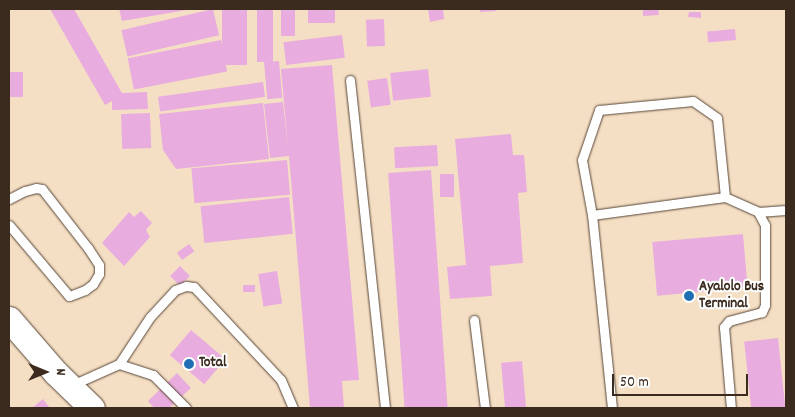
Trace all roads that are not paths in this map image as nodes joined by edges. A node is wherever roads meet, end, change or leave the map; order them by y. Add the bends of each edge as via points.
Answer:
1 (350, 80) dead end
2 (725, 197) junction
3 (9, 199) edge
4 (786, 210) edge
5 (758, 212) junction
6 (592, 215) junction
7 (9, 225) edge
8 (9, 319) edge
9 (474, 320) dead end
10 (119, 364) junction
11 (69, 386) junction
12 (92, 408) edge
13 (186, 408) edge
14 (292, 408) edge
15 (385, 408) edge
16 (485, 408) edge
17 (612, 408) edge
18 (731, 408) edge

1 - 15 lane
2 - 5 lane
2 - 6 lane
2 - 6 lane via 717,118 693,101 599,110 582,160
3 - 7 lane via 30,190 42,189 99,265 99,274 93,284 70,296
4 - 5 lane
5 - 18 lane via 765,225 765,305 762,312 729,321 724,327
6 - 17 lane
8 - 11 main road
9 - 16 lane
10 - 11 lane
10 - 13 lane via 153,374
10 - 14 lane via 150,317 175,290 194,287 281,380
11 - 12 main road

